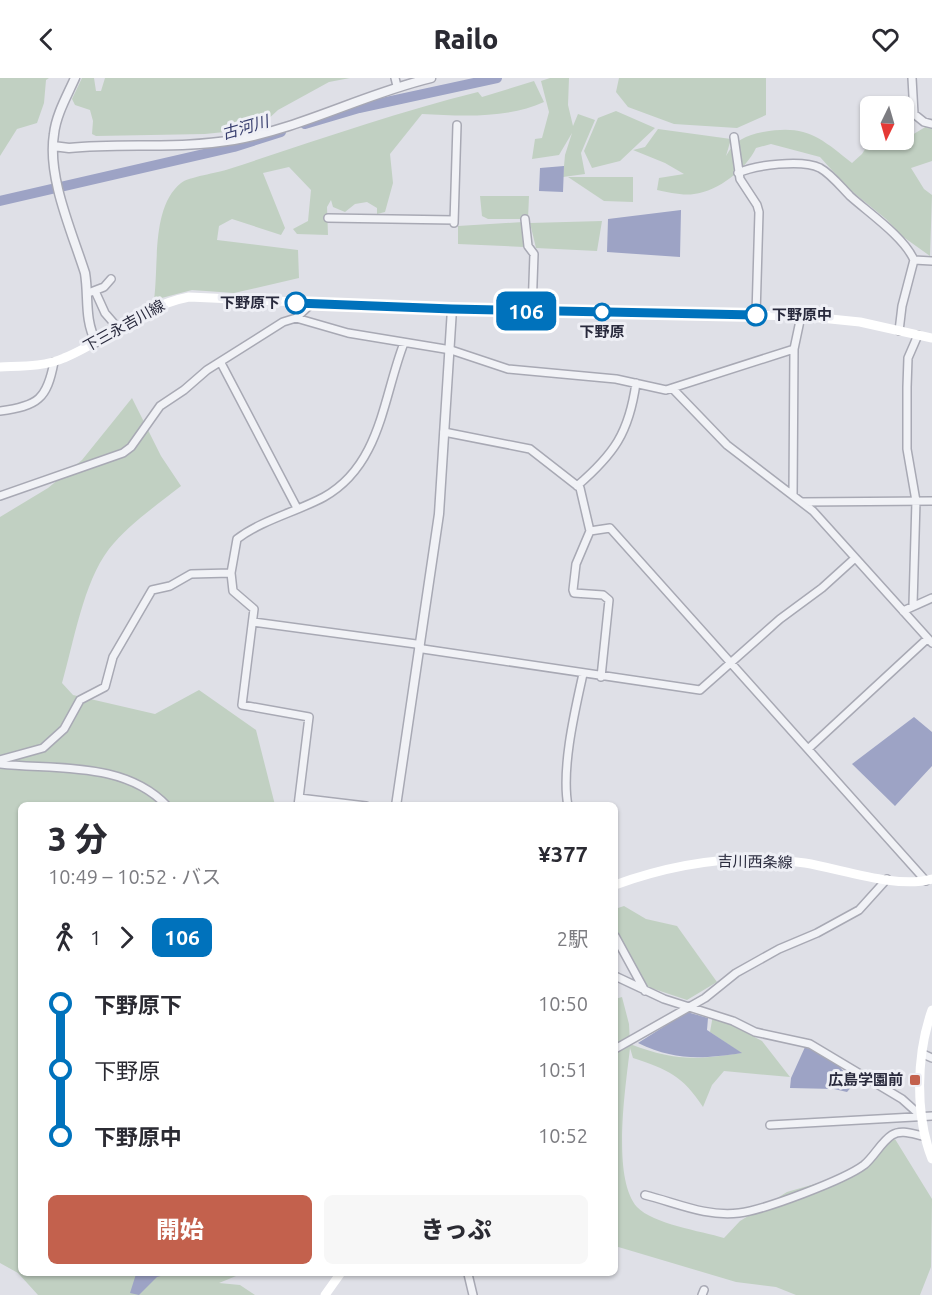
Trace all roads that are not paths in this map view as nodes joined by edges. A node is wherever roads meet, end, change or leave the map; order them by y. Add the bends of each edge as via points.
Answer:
1 (75, 78) edge
2 (431, 78) edge
3 (912, 78) edge
4 (396, 82) edge
5 (932, 124) edge
6 (457, 125) dead end
7 (734, 137) dead end
8 (52, 146) junction
9 (738, 173) junction
10 (328, 218) dead end
11 (525, 219) dead end
12 (914, 260) junction
13 (932, 261) edge
14 (111, 279) dead end
15 (92, 292) junction
16 (312, 304) junction
17 (452, 309) junction
18 (532, 311) junction
19 (756, 315) junction
20 (801, 316) junction
21 (296, 318) junction
22 (118, 328) junction
23 (899, 331) junction
24 (918, 335) junction
25 (932, 338) edge
26 (96, 342) junction
27 (404, 342) junction
28 (795, 349) junction
29 (451, 350) junction
30 (54, 362) junction
31 (221, 363) junction
32 (0, 367) edge
33 (636, 383) junction
34 (673, 389) junction
35 (0, 411) edge
36 (444, 432) junction
37 (577, 486) junction
38 (793, 495) junction
39 (0, 496) edge
40 (803, 501) junction
41 (916, 501) junction
42 (932, 501) edge
43 (297, 508) junction
44 (590, 531) junction
45 (854, 559) junction
46 (231, 573) junction
47 (932, 598) edge
48 (913, 605) junction
49 (903, 611) junction
50 (253, 622) junction
51 (930, 641) edge
52 (420, 646) junction
53 (732, 663) junction
54 (583, 674) junction
55 (601, 677) junction
56 (808, 749) junction
57 (0, 762) edge
58 (162, 802) edge
59 (298, 802) edge
60 (397, 802) edge
61 (567, 802) edge
62 (887, 879) junction
63 (929, 880) edge
64 (618, 884) edge
65 (618, 942) edge
66 (618, 978) edge
67 (645, 991) junction
68 (688, 1007) junction
69 (932, 1010) edge
70 (618, 1047) edge
71 (927, 1056) edge
72 (921, 1116) junction
73 (932, 1116) edge
74 (770, 1125) dead end
75 (923, 1136) junction
76 (932, 1159) edge
77 (645, 1196) dead end
78 (339, 1276) edge
79 (468, 1276) edge
80 (325, 1295) edge
81 (473, 1295) edge

1 - 8 street
2 - 4 street
3 - 5 street via 914,114 924,123
4 - 8 street via 235,140
6 - 10 street via 454,221
7 - 9 street
8 - 15 street via 60,191
9 - 12 street via 789,164 819,167 902,242
9 - 19 street via 759,212
11 - 18 street via 528,246 534,255
12 - 13 street
12 - 23 street
14 - 15 street
15 - 22 street
15 - 26 street via 86,317
16 - 17 main road, 下三永吉川線
16 - 21 street
16 - 22 main road, 下三永吉川線 via 189,297 149,309
17 - 18 main road, 下三永吉川線
17 - 29 street
18 - 19 main road, 下三永吉川線
19 - 20 main road, 下三永吉川線
20 - 23 main road, 下三永吉川線
20 - 28 street
21 - 27 street via 348,333
21 - 31 street via 283,322
22 - 26 main road, 下三永吉川線
23 - 24 main road, 下三永吉川線
24 - 25 main road, 下三永吉川線
24 - 41 street via 908,358 907,387 907,449
26 - 30 main road, 下三永吉川線
27 - 29 street
27 - 43 street via 377,433 363,462 325,496
28 - 34 street
28 - 38 street
29 - 33 street via 508,369
29 - 36 street
30 - 32 main road, 下三永吉川線
30 - 35 street via 50,387 38,399
31 - 39 street via 160,406 123,453
31 - 43 street
33 - 34 street
33 - 37 street via 626,430 605,462
34 - 38 street via 727,445
36 - 37 street via 530,449
36 - 52 street via 439,514
37 - 44 street
38 - 40 street
40 - 41 street
40 - 45 street
41 - 42 street
41 - 48 street
43 - 46 street via 237,539
44 - 53 street via 610,528
44 - 55 street via 576,564 573,590 603,595 609,600
45 - 49 street
45 - 53 street
46 - 50 street via 233,591 254,609
46 - 57 street via 191,574 170,586 152,590 113,657 105,687 80,700 64,729 43,748
47 - 48 street
48 - 49 street
49 - 51 street
50 - 52 street
50 - 59 street via 242,705 309,717
51 - 56 street
52 - 54 street
52 - 60 street
53 - 55 street via 700,690
53 - 56 street
54 - 55 street
54 - 61 street via 570,754
56 - 63 street
57 - 58 street via 112,775 149,790
62 - 63 main road, 吉川西条線
62 - 64 main road, 吉川西条線 via 805,863 748,859 670,867
62 - 68 street via 859,909 762,958
65 - 67 street
66 - 67 street
67 - 68 street
68 - 70 street
68 - 72 street via 755,1032 810,1044 902,1100
69 - 71 main road
71 - 72 main road
72 - 73 street
72 - 74 street
72 - 75 main road
75 - 76 main road
75 - 77 street via 900,1132 891,1135 861,1167 835,1181 751,1211 713,1214
78 - 80 main road
79 - 81 street

